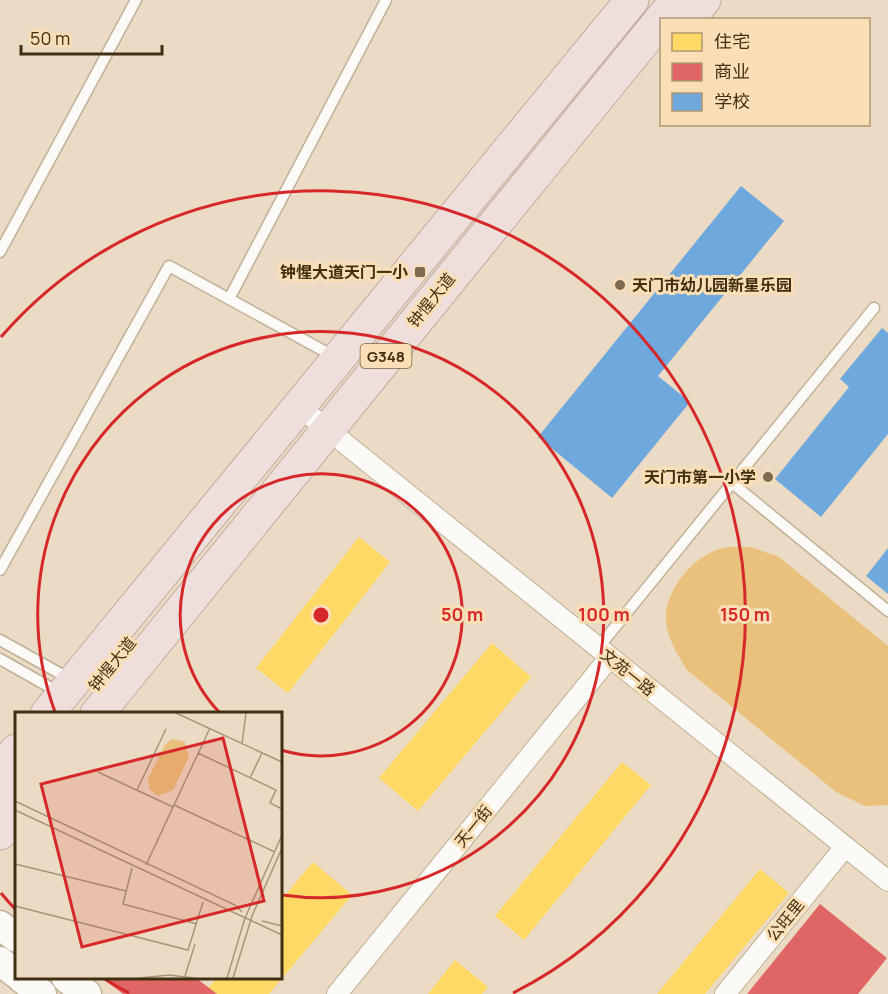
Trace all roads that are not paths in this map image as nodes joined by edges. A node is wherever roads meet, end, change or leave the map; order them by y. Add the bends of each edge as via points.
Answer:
1 (136, 0) edge
2 (386, 0) edge
3 (632, 0) edge
4 (651, 0) edge
5 (677, 0) edge
6 (704, 0) edge
7 (662, 18) edge
8 (690, 18) edge
9 (660, 21) edge
10 (660, 54) edge
11 (0, 252) edge
12 (229, 299) junction
13 (873, 308) dead end
14 (338, 358) junction
15 (328, 430) junction
16 (732, 483) junction
17 (0, 570) edge
18 (888, 611) edge
19 (0, 640) edge
20 (604, 653) junction
21 (0, 658) edge
22 (64, 701) edge
23 (99, 712) edge
24 (123, 712) edge
25 (15, 752) edge
26 (0, 771) edge
27 (15, 783) edge
28 (0, 802) edge
29 (15, 814) edge
30 (0, 833) edge
31 (15, 843) edge
32 (845, 847) junction
33 (0, 852) edge
34 (888, 881) edge
35 (0, 925) edge
36 (15, 937) edge
37 (0, 961) edge
38 (15, 973) edge
39 (22, 979) edge
40 (67, 979) edge
41 (42, 994) edge
42 (87, 994) edge
43 (337, 994) edge
44 (725, 994) edge

1 - 11 lane
2 - 12 lane
3 - 14 highway
4 - 15 highway, 钟惺大道 / G348
5 - 7 highway, 钟惺大道 / G348
6 - 8 highway
9 - 15 highway, 钟惺大道 / G348
10 - 15 highway
12 - 14 lane
12 - 17 lane via 169,266
13 - 16 lane
14 - 22 highway
15 - 20 street, 文苑一路
15 - 22 highway, 钟惺大道 / G348
15 - 23 highway, 钟惺大道 / G348
15 - 24 highway
16 - 18 lane
16 - 20 lane
19 - 22 lane
20 - 32 street, 文苑一路
20 - 43 street, 天一街
21 - 22 lane
25 - 26 highway
27 - 28 highway
29 - 30 highway
31 - 33 highway
32 - 34 street, 文苑一路
32 - 44 street, 公旺里
35 - 36 main road
37 - 38 main road
39 - 41 main road
40 - 42 main road

